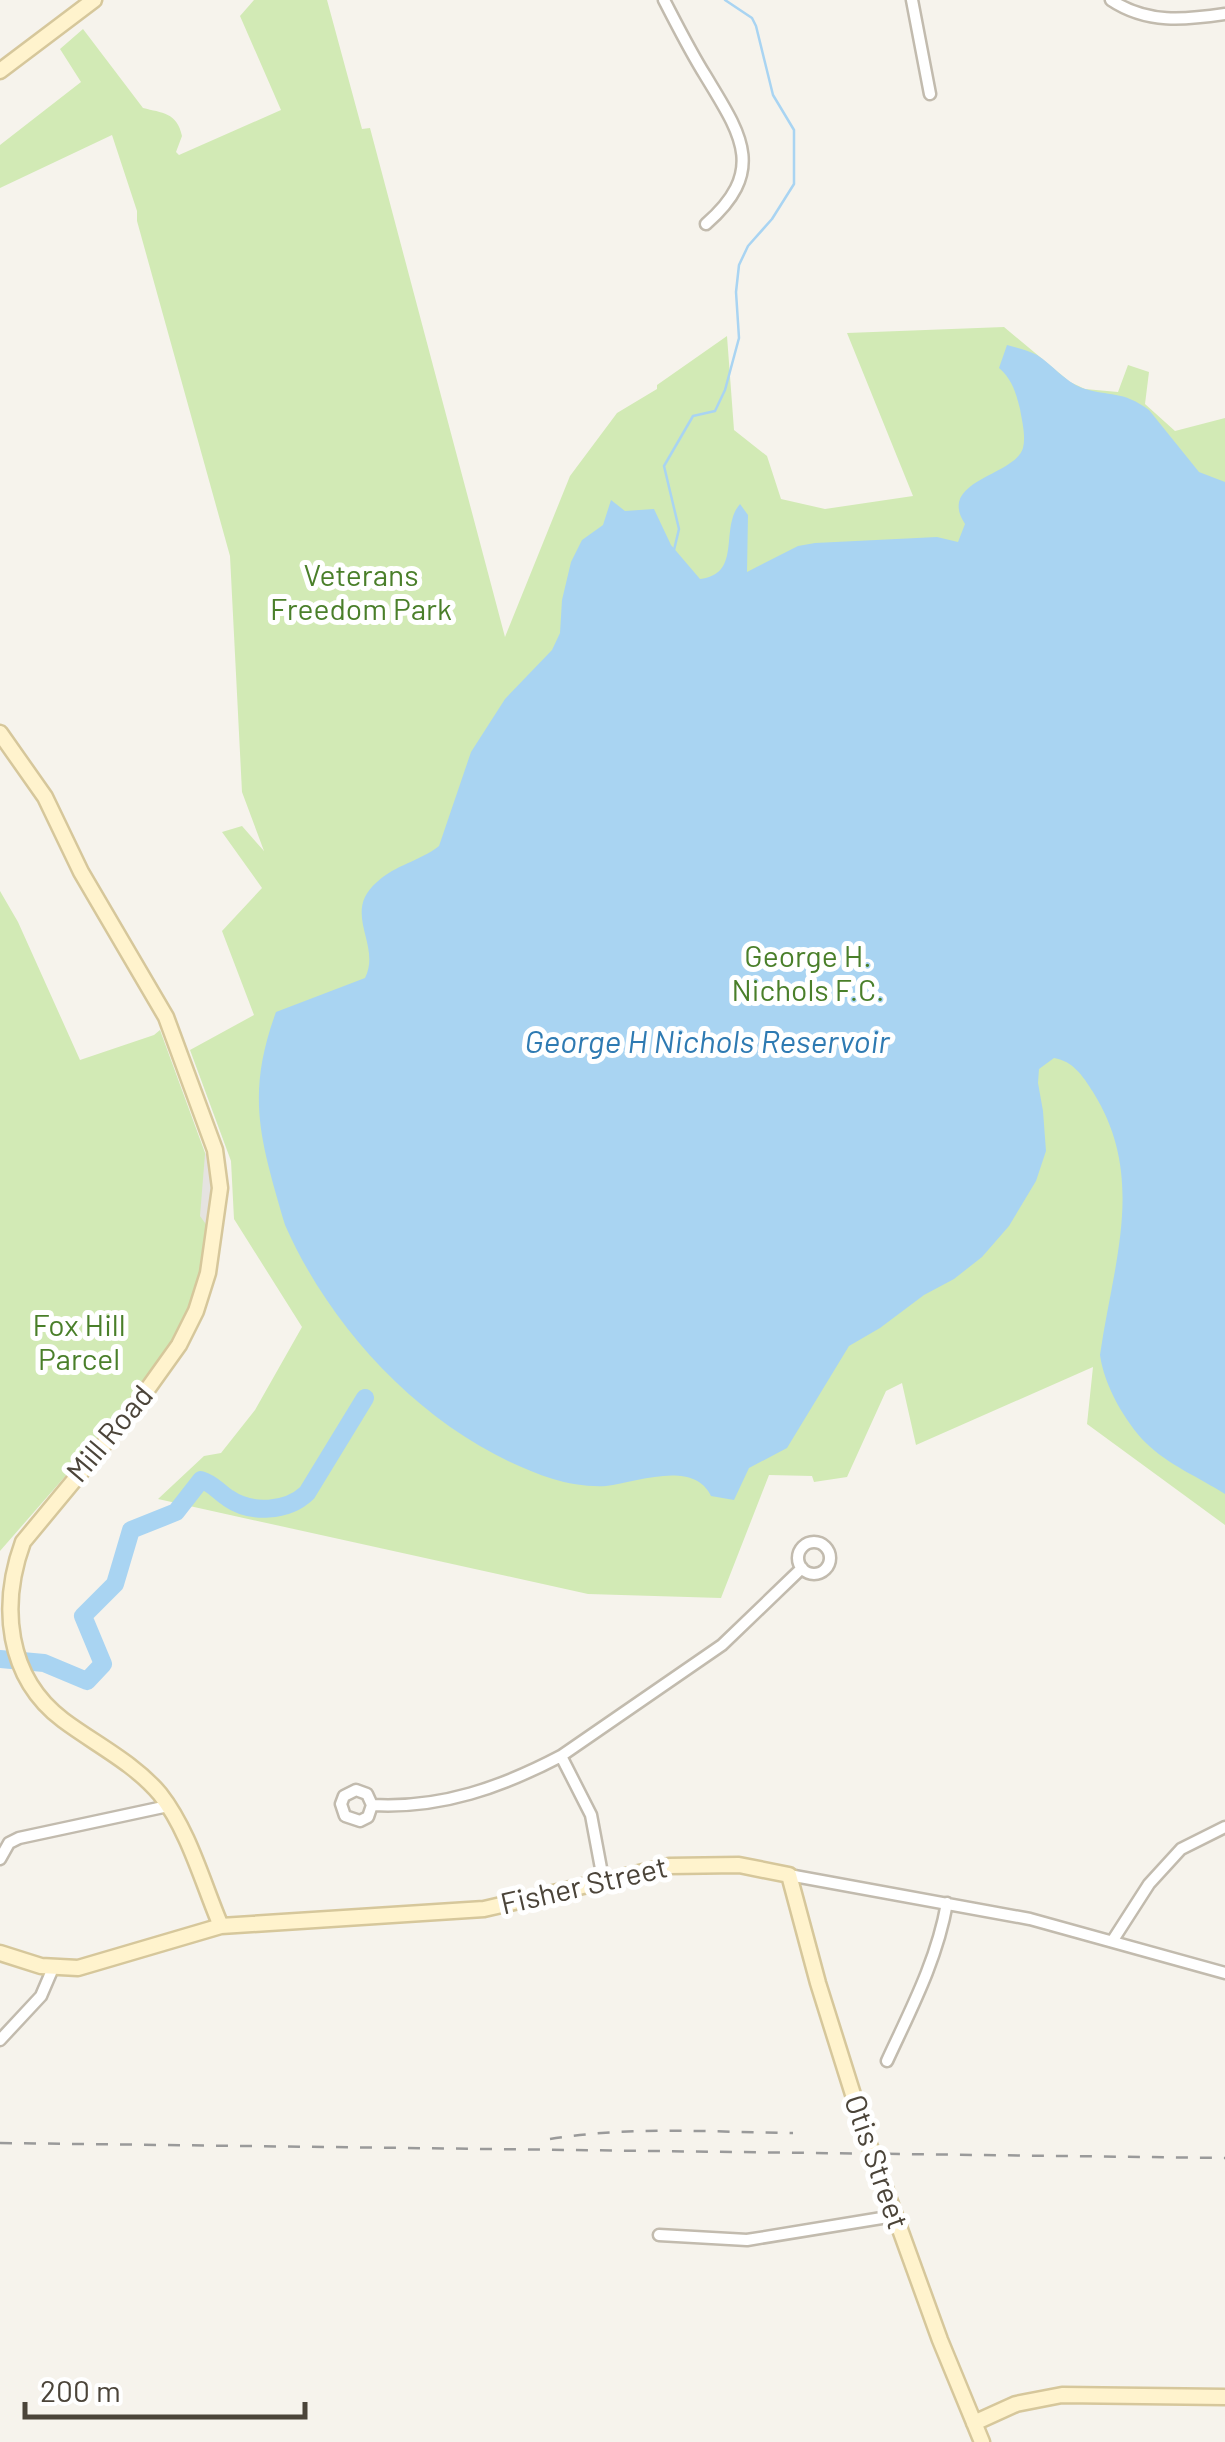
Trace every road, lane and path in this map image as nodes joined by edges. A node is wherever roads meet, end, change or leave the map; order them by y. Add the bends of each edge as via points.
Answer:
1 (94, 0) edge
2 (664, 0) edge
3 (912, 0) edge
4 (1111, 0) edge
5 (1225, 14) edge
6 (0, 71) edge
7 (930, 94) dead end
8 (706, 224) dead end
9 (0, 733) edge
10 (802, 1568) dead end
11 (561, 1756) junction
12 (372, 1805) dead end
13 (168, 1806) junction
14 (1225, 1827) edge
15 (0, 1859) edge
16 (790, 1875) junction
17 (603, 1880) junction
18 (948, 1903) junction
19 (221, 1926) junction
20 (1113, 1940) junction
21 (0, 1954) edge
22 (53, 1968) junction
23 (1225, 1973) edge
24 (0, 2040) edge
25 (887, 2062) dead end
26 (894, 2216) junction
27 (659, 2235) dead end
28 (1225, 2398) edge
29 (974, 2423) junction
30 (982, 2442) edge

1 - 6 street
2 - 8 street via 727,109 744,154 738,182
3 - 7 street
4 - 5 street via 1160,19
9 - 13 street, Mill Road via 44,797 161,1007 215,1150 220,1188 214,1248 196,1311 152,1386 23,1542 6,1596 9,1640 34,1692 144,1778
10 - 11 street via 722,1646
11 - 12 street via 465,1796
11 - 17 street via 591,1815
13 - 15 street via 19,1838
13 - 19 street, Mill Road
14 - 20 street via 1181,1849
16 - 17 street, Fisher Street via 691,1864
16 - 18 street, Fisher Street
16 - 26 street, Otis Street, bridge
17 - 19 street, Fisher Street via 484,1909
18 - 20 street, Fisher Street
18 - 25 street via 930,1969
19 - 22 street, Fisher Street via 90,1966
20 - 23 street, Fisher Street
21 - 22 street, Fisher Street
22 - 24 street via 41,1996
26 - 27 street via 747,2240
26 - 29 street, Otis Street
28 - 29 street via 1062,2395 1016,2404
29 - 30 street, Otis Street

